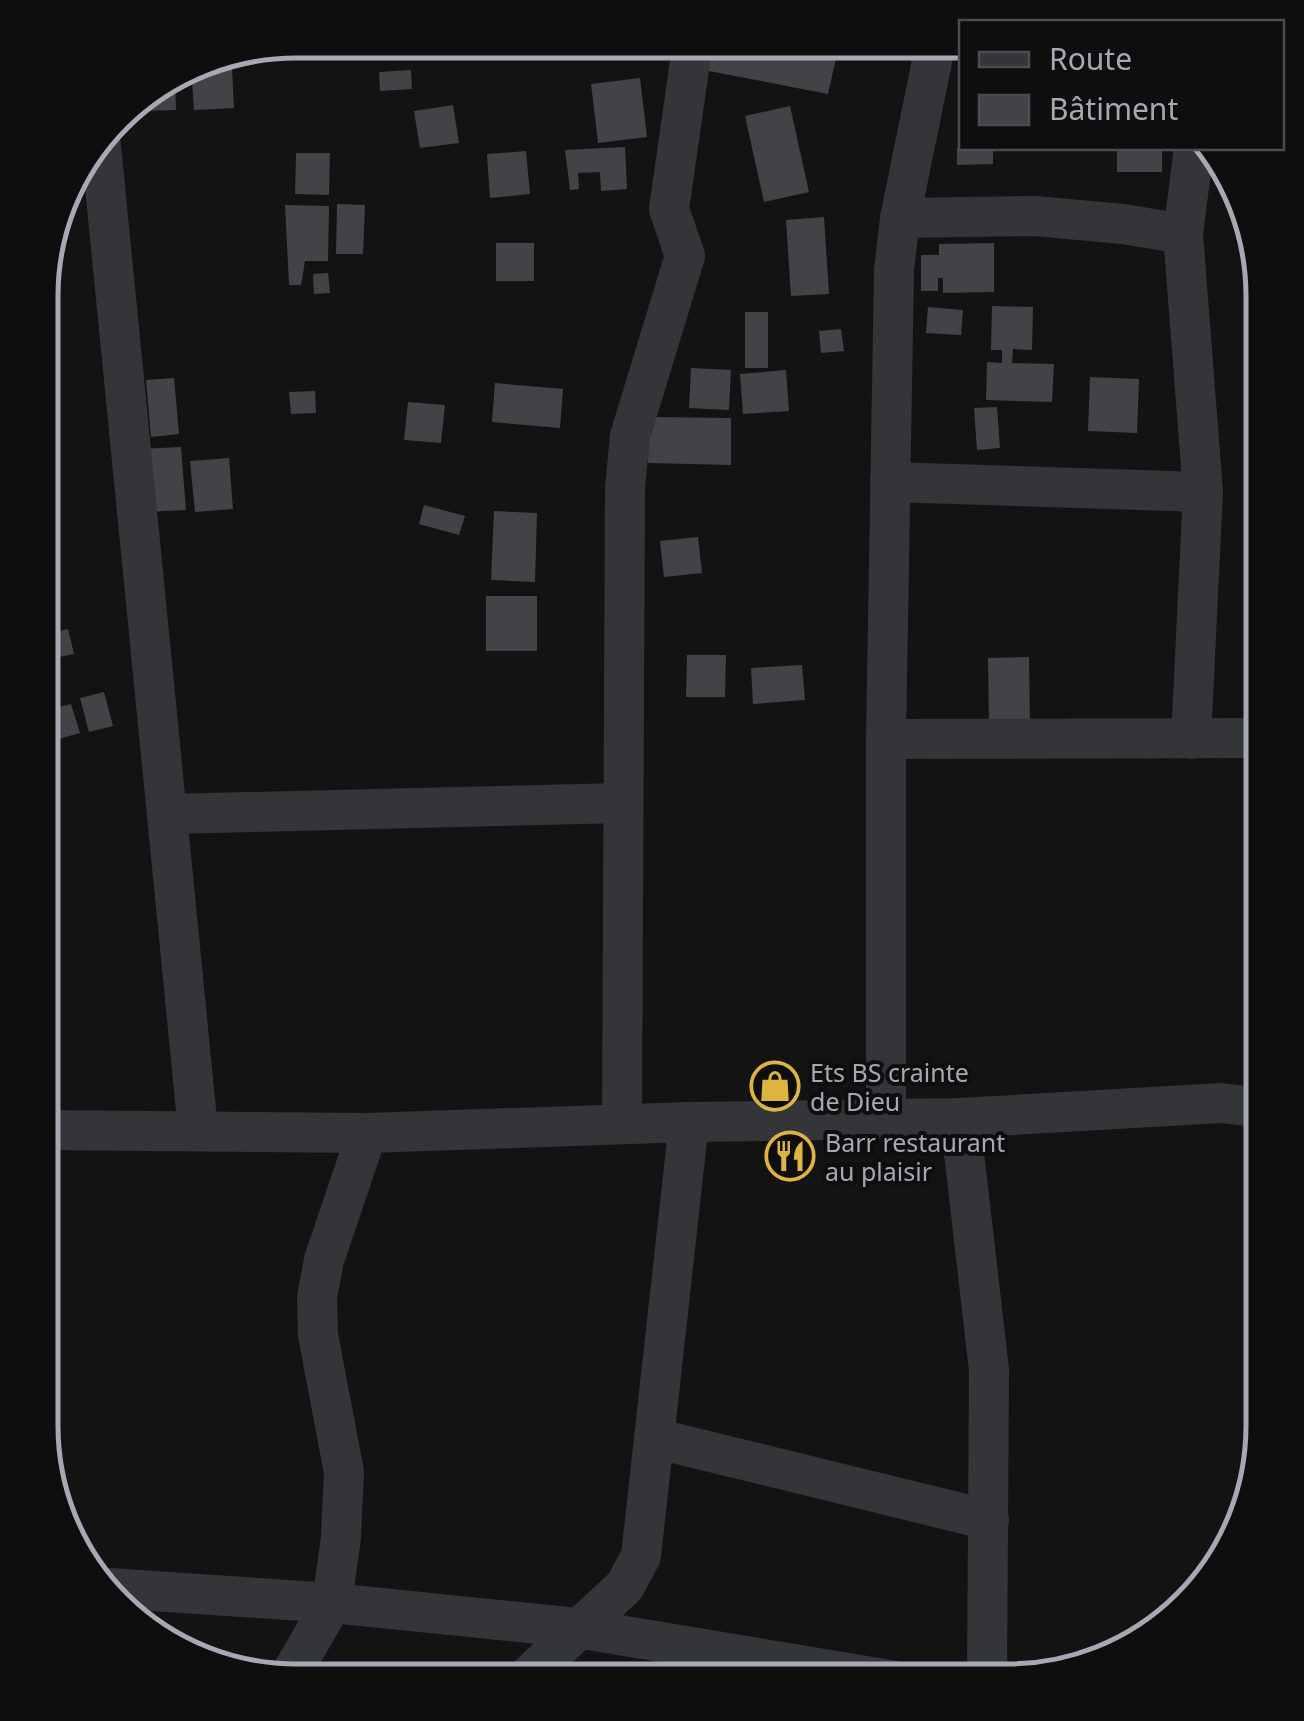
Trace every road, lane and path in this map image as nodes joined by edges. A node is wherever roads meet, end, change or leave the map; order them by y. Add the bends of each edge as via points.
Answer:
1 (690, 58) edge
2 (933, 58) edge
3 (1194, 150) edge
4 (102, 157) edge
5 (900, 218) junction
6 (1182, 234) junction
7 (890, 482) junction
8 (1202, 492) junction
9 (1246, 738) edge
10 (886, 739) junction
11 (1192, 739) junction
12 (623, 803) junction
13 (168, 814) junction
14 (1246, 1106) edge
15 (886, 1118) junction
16 (960, 1118) junction
17 (689, 1122) junction
18 (622, 1124) junction
19 (58, 1130) edge
20 (198, 1130) junction
21 (367, 1133) junction
22 (654, 1438) junction
23 (989, 1520) junction
24 (124, 1589) edge
25 (332, 1603) junction
26 (577, 1628) junction
27 (297, 1664) edge
28 (540, 1664) edge
29 (794, 1664) edge
30 (987, 1664) edge

1 - 12 street via 668,210 685,256 630,436 625,488
2 - 5 street
3 - 6 street
4 - 13 street
5 - 6 street via 1036,216
5 - 7 street
6 - 8 street
7 - 8 street
7 - 10 street
8 - 11 street
9 - 11 street
10 - 11 street
10 - 15 street
12 - 13 street
12 - 18 street
13 - 20 street
14 - 16 street
15 - 16 street
15 - 17 street
16 - 23 street via 989,1370
17 - 18 street
17 - 22 street
18 - 21 street
19 - 20 street
20 - 21 street
21 - 25 street via 318,1297 318,1335 344,1472
22 - 23 street
22 - 26 street via 640,1556 625,1586
23 - 30 street
24 - 25 street
25 - 26 street
25 - 27 street
26 - 28 street
26 - 29 street

